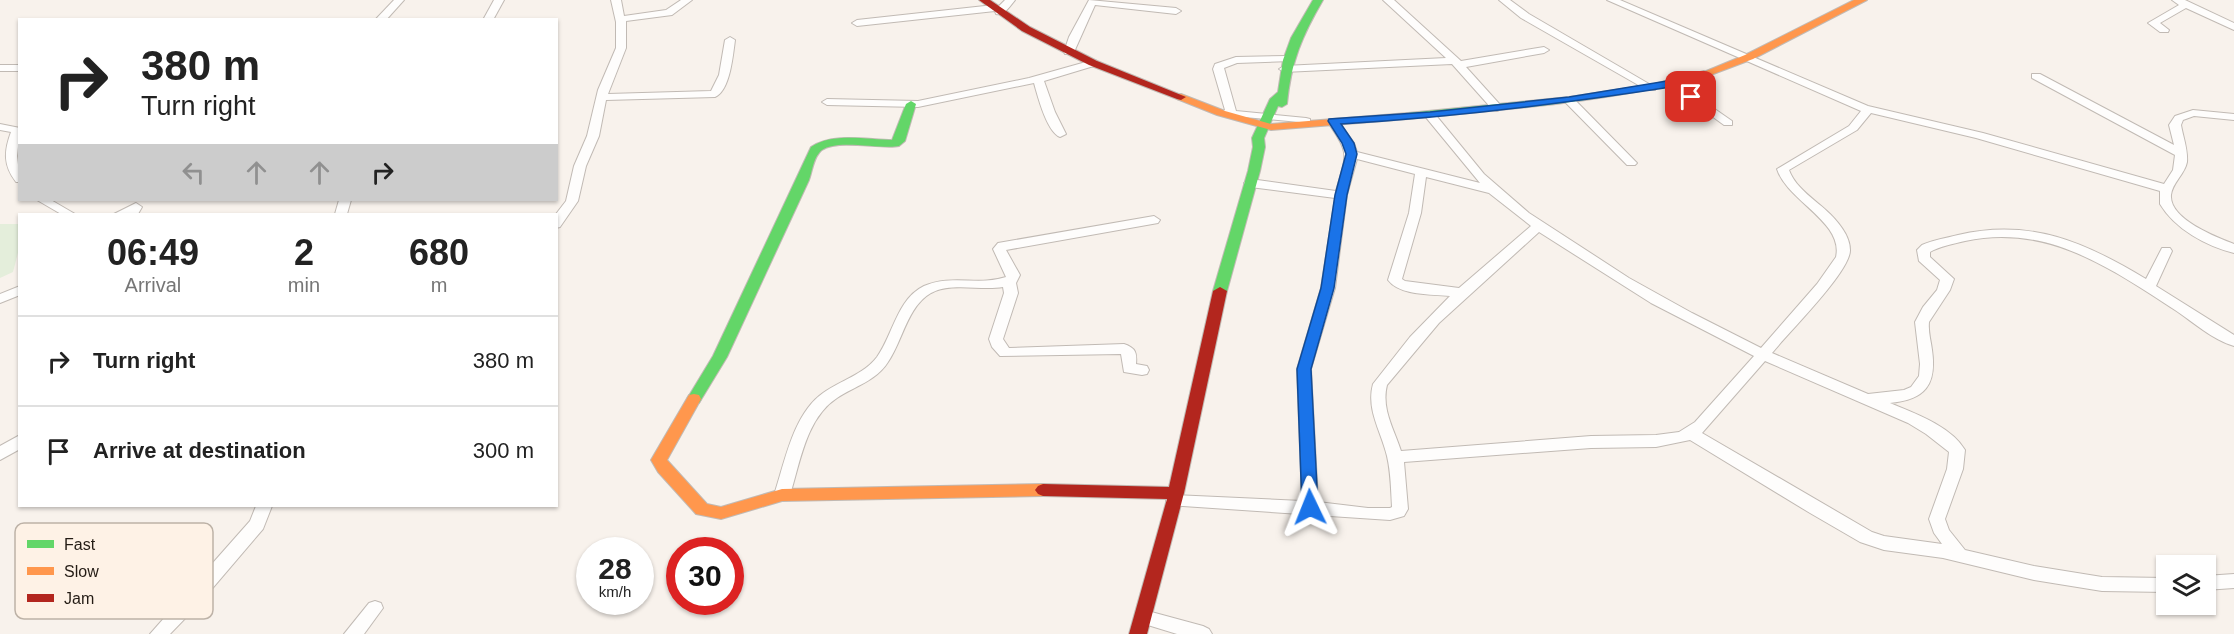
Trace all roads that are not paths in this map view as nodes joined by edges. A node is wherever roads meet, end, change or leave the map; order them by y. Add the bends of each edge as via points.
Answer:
1 (499, 0) edge
2 (616, 0) edge
3 (687, 0) edge
4 (1010, 0) edge
5 (1318, 0) edge
6 (1388, 0) edge
7 (1504, 0) edge
8 (1612, 0) edge
9 (1862, 0) edge
10 (398, 2) edge
11 (2181, 2) edge
12 (992, 7) edge
13 (1176, 11) dead end
14 (382, 18) edge
15 (394, 18) edge
16 (489, 18) edge
17 (621, 19) junction
18 (857, 23) dead end
19 (2234, 27) edge
20 (2164, 30) dead end
21 (730, 40) dead end
22 (1544, 50) dead end
23 (1069, 52) junction
24 (1749, 57) junction
25 (1093, 63) junction
26 (1457, 63) junction
27 (1286, 64) junction
28 (0, 68) edge
29 (18, 68) edge
30 (2036, 76) dead end
31 (1038, 79) junction
32 (1673, 83) junction
33 (1651, 88) junction
34 (601, 97) junction
35 (1569, 100) junction
36 (827, 102) dead end
37 (911, 104) junction
38 (1497, 108) junction
39 (1869, 109) junction
40 (1229, 113) junction
41 (1273, 114) junction
42 (1430, 115) junction
43 (2234, 117) edge
44 (1322, 122) junction
45 (1728, 123) dead end
46 (16, 126) edge
47 (0, 127) edge
48 (1060, 134) dead end
49 (2180, 153) junction
50 (1352, 154) junction
51 (1631, 163) dead end
52 (1421, 171) junction
53 (18, 176) edge
54 (1250, 183) junction
55 (2167, 189) junction
56 (1494, 190) junction
57 (1341, 195) junction
58 (45, 201) edge
59 (67, 213) edge
60 (1154, 220) dead end
61 (558, 221) edge
62 (1539, 226) junction
63 (2234, 249) edge
64 (2166, 251) dead end
65 (1009, 282) junction
66 (2148, 288) junction
67 (18, 291) edge
68 (1460, 293) junction
69 (0, 299) edge
70 (2234, 341) edge
71 (1762, 354) junction
72 (1142, 370) dead end
73 (1866, 400) junction
74 (1692, 434) junction
75 (18, 442) edge
76 (0, 454) edge
77 (1395, 457) junction
78 (782, 495) junction
79 (1175, 497) junction
80 (264, 507) edge
81 (1310, 507) junction
82 (1960, 555) junction
83 (213, 576) edge
84 (2234, 581) edge
85 (2216, 582) edge
86 (2156, 585) edge
87 (375, 608) dead end
88 (1144, 617) junction
89 (174, 619) edge
90 (159, 634) edge
91 (353, 634) edge
92 (1138, 634) edge
93 (1203, 634) edge

1 - 16 street
2 - 17 street
3 - 17 street via 669,12
4 - 12 street
5 - 27 street
6 - 26 street
7 - 33 street
8 - 24 street
9 - 24 street
10 - 14 street
10 - 15 street
11 - 19 street
11 - 20 street via 2153,23
12 - 18 street
12 - 23 street
13 - 23 street via 1092,2
17 - 34 street via 621,48
21 - 34 street via 724,75 715,94
22 - 26 street
23 - 25 street
24 - 32 street
24 - 39 street
25 - 31 street
25 - 40 street
26 - 27 street
26 - 38 street
27 - 40 street via 1236,60 1220,66
27 - 41 street
28 - 29 street
30 - 49 street
31 - 37 street
31 - 48 street
32 - 33 street
32 - 45 street
33 - 35 street
34 - 61 street via 572,201
35 - 38 street
35 - 51 street
36 - 37 street
37 - 78 street via 895,144 832,142 814,150 720,357 659,457 663,468 709,513
38 - 42 street
39 - 55 street via 1979,135
39 - 71 street via 1853,128 1783,169 1783,174 1831,222 1845,253 1819,290
40 - 41 street
41 - 44 street
41 - 44 street
41 - 54 street
42 - 44 street
42 - 56 street
43 - 49 street via 2193,114 2180,118 2175,125
44 - 50 street via 1348,143
46 - 47 street
46 - 53 street via 10,153
49 - 55 street via 2180,165
50 - 52 street
50 - 57 street
52 - 56 street
52 - 68 street via 1415,213 1395,280 1401,285
54 - 57 street
54 - 79 street via 1221,287
55 - 63 street via 2165,199 2172,214 2201,234
56 - 62 street
57 - 81 street via 1328,288 1304,369
58 - 59 street
60 - 65 street via 1002,246 999,249 1014,278
62 - 68 street
62 - 71 street via 1657,302
64 - 66 street
65 - 72 street via 1011,293 996,339 1005,352 1124,349 1130,353 1129,368
65 - 78 street via 945,285 921,294 876,369 815,409
66 - 70 street
66 - 73 street via 2070,245 2031,234 1989,233 1926,247 1922,252 1924,258 1947,279 1921,325 1929,367 1927,378 1908,396
67 - 69 street
68 - 77 street via 1422,330 1378,390 1378,405
71 - 73 street
71 - 74 street
73 - 82 street via 1946,437 1958,450 1937,519 1942,533
74 - 77 street via 1667,439
74 - 82 street via 1866,537
75 - 76 street
77 - 81 street via 1398,512
78 - 79 street via 1081,490
79 - 81 street via 1232,506
79 - 88 street
80 - 83 street via 257,525
82 - 86 street via 2102,584
84 - 85 street
87 - 91 street
88 - 92 street
88 - 93 street
89 - 90 street

